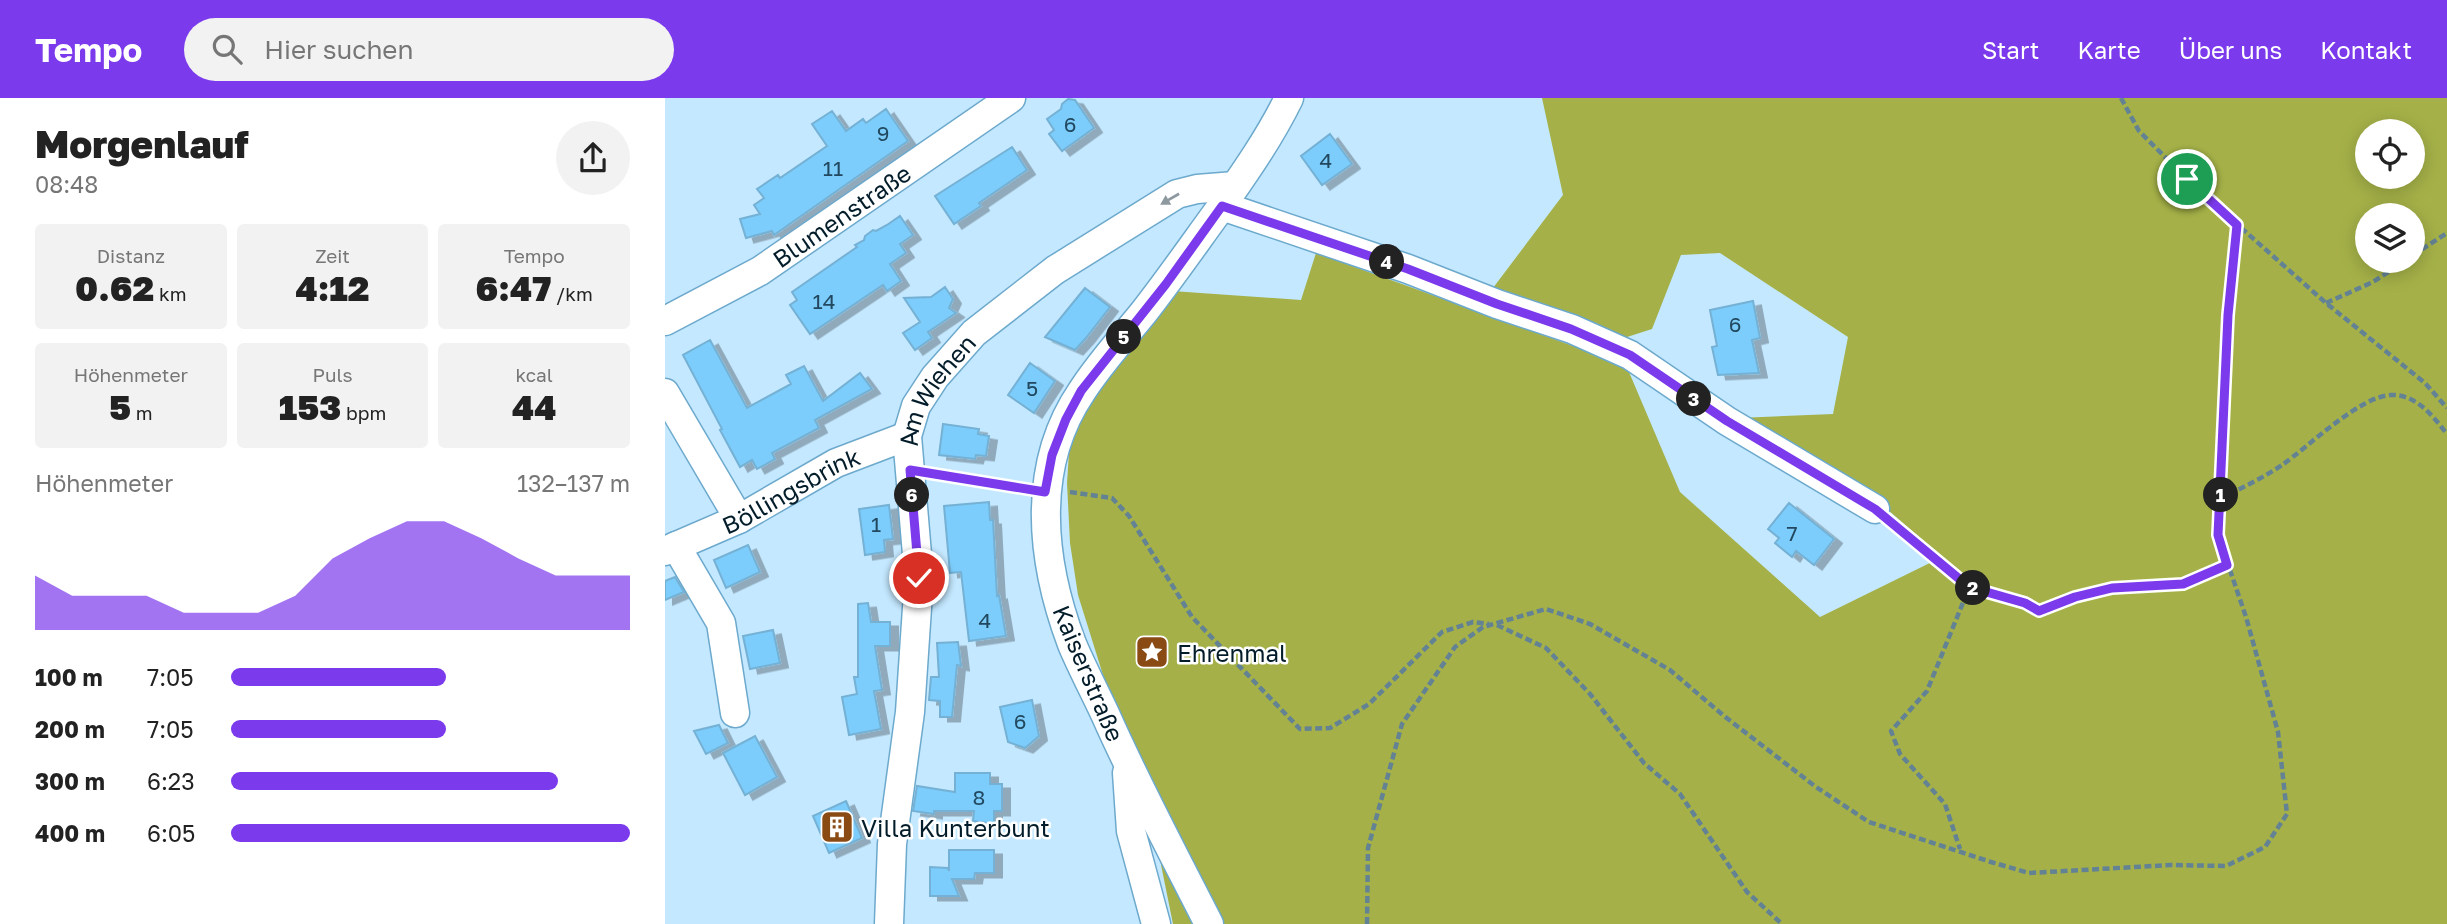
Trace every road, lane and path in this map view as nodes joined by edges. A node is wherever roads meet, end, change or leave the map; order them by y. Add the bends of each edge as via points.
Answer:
1 (1011, 98) edge
2 (1289, 98) edge
3 (2121, 98) edge
4 (1229, 196) junction
5 (2237, 225) junction
6 (2447, 233) edge
7 (2425, 247) edge
8 (2387, 273) edge
9 (2326, 303) junction
10 (665, 321) edge
11 (665, 393) edge
12 (2447, 408) edge
13 (2447, 434) edge
14 (907, 436) junction
15 (910, 470) junction
16 (1045, 492) junction
17 (2220, 499) junction
18 (1875, 509) joint
19 (739, 519) junction
20 (670, 549) edge
21 (2227, 565) junction
22 (1969, 587) junction
23 (1495, 625) junction
24 (735, 713) dead end
25 (1126, 761) junction
26 (1960, 850) junction
27 (889, 924) edge
28 (1156, 924) edge
29 (1209, 924) edge
30 (1367, 924) edge
31 (1782, 924) edge

1 - 10 street, Blumenstraße via 760,271
2 - 4 street, Kaiserstraße
3 - 5 path via 2139,131
4 -> 14 street, Am Wiehen via 1197,189 1177,194 1055,270 974,333 916,406
4 - 16 street, Kaiserstraße via 1081,391 1052,455
4 - 18 street via 1630,355 1727,421
5 - 9 path
5 - 17 path
6 - 7 path
8 - 9 path
9 - 12 path via 2425,383
11 - 19 street
13 - 17 path via 2414,401 2402,396 2380,397 2359,407 2280,466
14 - 15 street, Am Wiehen
14 - 19 street, Böllingsbrink via 836,463
15 - 16 path
15 - 27 street, Am Wiehen via 919,578 910,712 892,844
16 - 23 path via 1112,498 1129,516 1192,617 1300,729 1330,728 1369,704 1441,632 1473,622
16 - 25 street, Kaiserstraße via 1055,591 1073,645
17 - 21 path via 2218,535
18 - 22 path
19 - 20 street, Böllingsbrink
20 - 24 street, Böllingsbrink via 721,623
21 - 22 path via 2183,584 2112,588 2039,611
21 - 26 path via 2278,732 2287,814 2265,847 2226,866 2029,873
22 - 26 path via 1927,691 1891,731 1900,754 1945,804
23 - 26 path via 1546,609 1590,624 1670,670 1816,788 1869,822
23 - 30 path via 1483,627 1455,647 1402,724 1367,848
23 - 31 path via 1546,649 1590,694 1644,763 1680,794 1747,892
25 - 28 street via 1131,831
25 - 29 street, Kaiserstraße

